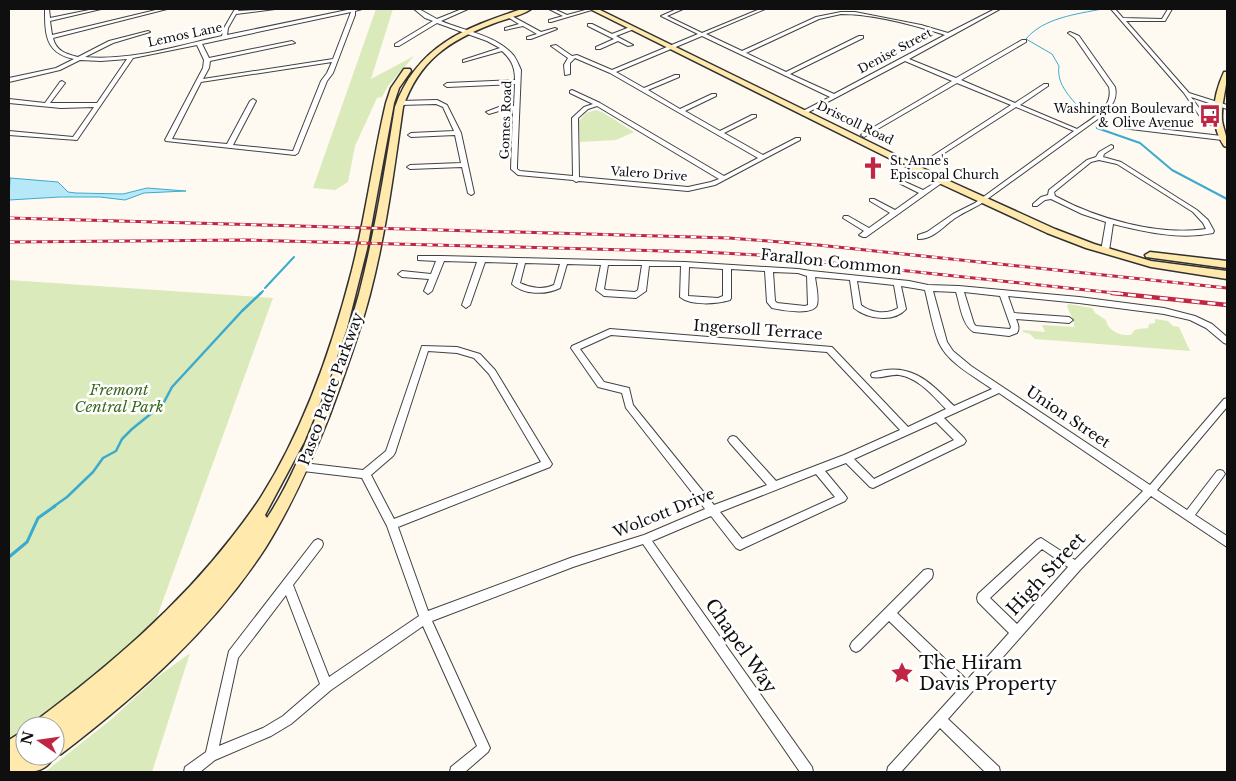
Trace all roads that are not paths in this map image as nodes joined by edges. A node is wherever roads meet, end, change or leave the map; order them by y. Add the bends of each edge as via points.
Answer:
1 (15, 9) edge
2 (47, 9) edge
3 (99, 9) edge
4 (165, 9) edge
5 (273, 9) edge
6 (360, 9) edge
7 (416, 9) edge
8 (466, 9) edge
9 (515, 9) edge
10 (528, 9) edge
11 (551, 9) edge
12 (593, 9) edge
13 (606, 9) edge
14 (681, 9) edge
15 (763, 9) edge
16 (998, 9) edge
17 (1113, 9) edge
18 (1170, 9) edge
19 (9, 10) edge
20 (353, 10) junction
21 (237, 11) edge
22 (508, 15) junction
23 (566, 16) junction
24 (1123, 19) junction
25 (48, 20) junction
26 (436, 21) junction
27 (551, 21) dead end
28 (523, 24) junction
29 (590, 24) dead end
30 (632, 28) junction
31 (555, 29) dead end
32 (507, 30) dead end
33 (464, 31) junction
34 (148, 32) dead end
35 (1070, 33) dead end
36 (541, 34) junction
37 (701, 34) junction
38 (948, 35) junction
39 (612, 36) junction
40 (224, 37) junction
41 (861, 37) dead end
42 (51, 38) junction
43 (529, 38) dead end
44 (619, 39) junction
45 (1024, 41) dead end
46 (199, 42) junction
47 (292, 43) dead end
48 (397, 45) dead end
49 (630, 45) dead end
50 (673, 45) junction
51 (554, 46) dead end
52 (598, 48) dead end
53 (503, 49) junction
54 (742, 53) junction
55 (131, 56) junction
56 (81, 58) junction
57 (570, 58) junction
58 (905, 58) junction
59 (206, 60) junction
60 (335, 60) junction
61 (465, 60) dead end
62 (612, 72) junction
63 (567, 74) dead end
64 (786, 74) junction
65 (1227, 74) edge
66 (677, 76) dead end
67 (9, 80) edge
68 (400, 80) junction
69 (958, 80) junction
70 (199, 81) junction
71 (518, 82) junction
72 (62, 83) dead end
73 (447, 85) dead end
74 (1046, 85) dead end
75 (644, 90) junction
76 (572, 92) dead end
77 (1184, 92) junction
78 (714, 96) dead end
79 (832, 96) junction
80 (9, 101) edge
81 (253, 101) dead end
82 (400, 103) junction
83 (598, 104) junction
84 (1016, 104) junction
85 (46, 105) junction
86 (98, 105) junction
87 (1223, 106) edge
88 (517, 108) junction
89 (680, 111) junction
90 (807, 111) junction
91 (489, 112) dead end
92 (754, 116) dead end
93 (1218, 126) junction
94 (1124, 127) dead end
95 (1078, 131) junction
96 (9, 132) edge
97 (458, 133) junction
98 (720, 133) junction
99 (411, 135) dead end
100 (864, 135) junction
101 (798, 139) dead end
102 (1225, 141) edge
103 (230, 146) junction
104 (1111, 147) dead end
105 (763, 158) junction
106 (1099, 158) junction
107 (466, 165) junction
108 (410, 167) dead end
109 (920, 167) junction
110 (518, 173) joint
111 (724, 179) junction
112 (576, 180) junction
113 (941, 181) junction
114 (902, 182) dead end
115 (924, 193) junction
116 (470, 194) dead end
117 (1052, 197) junction
118 (986, 198) junction
119 (872, 200) dead end
120 (1034, 205) dead end
121 (895, 213) junction
122 (846, 218) dead end
123 (1110, 220) junction
124 (866, 233) joint
125 (921, 237) dead end
126 (1105, 247) junction
127 (422, 258) dead end
128 (441, 258) junction
129 (482, 259) junction
130 (522, 260) junction
131 (564, 261) junction
132 (605, 262) junction
133 (646, 263) junction
134 (685, 264) junction
135 (1227, 265) edge
136 (728, 266) junction
137 (769, 269) junction
138 (402, 274) dead end
139 (811, 274) junction
140 (1227, 275) edge
141 (433, 277) junction
142 (853, 278) junction
143 (897, 283) junction
144 (928, 288) junction
145 (959, 290) junction
146 (428, 291) dead end
147 (1003, 294) junction
148 (466, 305) dead end
149 (1011, 316) junction
150 (1069, 320) dead end
151 (1227, 341) edge
152 (875, 375) dead end
153 (1000, 390) junction
154 (1227, 401) edge
155 (953, 410) junction
156 (937, 417) junction
157 (906, 431) junction
158 (733, 440) dead end
159 (847, 458) junction
160 (303, 467) junction
161 (818, 470) junction
162 (365, 474) junction
163 (1220, 474) dead end
164 (774, 486) junction
165 (1150, 490) junction
166 (269, 497) junction
167 (711, 511) junction
168 (1189, 515) junction
169 (392, 525) junction
170 (645, 539) junction
171 (1227, 542) edge
172 (318, 544) dead end
173 (1076, 566) junction
174 (928, 574) dead end
175 (288, 586) junction
176 (889, 613) junction
177 (425, 618) junction
178 (1017, 632) junction
179 (856, 646) dead end
180 (326, 686) junction
181 (967, 688) junction
182 (56, 716) edge
183 (940, 719) junction
184 (65, 727) edge
185 (65, 741) edge
186 (211, 756) junction
187 (190, 772) edge
188 (456, 772) edge
189 (807, 772) edge
190 (893, 772) edge
191 (994, 772) edge

1 - 19 street
2 - 25 street
3 - 25 street
4 - 42 street
5 - 21 street
6 - 20 street, Lemos Lane
7 - 26 street, Gomes Road
8 - 26 street
9 - 33 main road, Paseo Padre Parkway
10 - 22 main road, Paseo Padre Parkway
11 - 23 street
12 - 23 street
12 - 30 main road, Driscoll Road
13 - 50 main road, Driscoll Road
14 - 37 street via 663,16
15 - 37 street
16 - 38 street, Denise Street
17 - 24 street
18 - 24 street via 1163,20
20 - 40 street, Lemos Lane
20 - 60 street
21 - 40 street
22 - 28 street
22 - 33 main road, Paseo Padre Parkway
23 - 27 street
24 - 77 street
25 - 42 street
26 - 33 street, Gomes Road
26 - 48 street
28 - 32 street
28 - 36 street
29 - 39 street
30 - 39 street
30 - 50 main road, Driscoll Road
31 - 36 street
33 - 53 street, Gomes Road
33 - 68 main road, Paseo Padre Parkway via 426,52
33 - 82 main road, Paseo Padre Parkway via 419,68
34 - 56 street via 111,42
35 - 95 street via 1076,37 1115,95 1112,103
36 - 43 street
37 - 50 street
37 - 54 street
38 - 54 street via 921,26 841,13 818,18
38 - 58 street, Denise Street
39 - 44 street
40 - 46 street, Lemos Lane
41 - 64 street
42 - 56 street, Lemos Lane via 58,52
44 - 49 street
44 - 52 street
45 - 69 street
46 - 55 street, Lemos Lane
46 - 59 street
47 - 59 street
50 - 62 street
50 - 90 main road, Driscoll Road
51 - 57 street
53 - 61 street
53 - 71 street, Gomes Road via 517,64
54 - 64 street
55 - 56 street, Lemos Lane via 100,60
55 - 86 street
56 - 67 street via 58,69
57 - 62 street via 575,56
57 - 63 street via 566,62
58 - 69 street
58 - 79 street, Denise Street
59 - 70 street via 206,68
60 - 70 street via 302,62 238,77
60 - 103 street via 295,153
62 - 75 street
64 - 79 street
65 - 87 main road
66 - 75 street
68 - 82 main road via 396,98
68 - 166 main road, Paseo Padre Parkway via 390,103 362,250 342,324 312,407
69 - 84 street
69 - 100 street
70 - 103 street via 168,140
71 - 73 street
71 - 88 street, Gomes Road
72 - 85 street
74 - 84 street
75 - 89 street
76 - 83 street
77 - 87 street
77 - 93 street via 1205,120
78 - 89 street
79 - 90 street, Denise Street
80 - 85 street
81 - 103 street
82 - 97 street via 437,102 445,106
82 - 160 main road, Paseo Padre Parkway via 366,288 345,359
83 - 111 street
83 - 112 street via 586,108 575,118
84 - 95 street
84 - 109 street
85 - 86 street
86 - 96 street via 75,139
87 - 93 main road via 1217,114
88 - 91 street
88 - 110 street, Gomes Road via 514,169
89 - 98 street
90 - 100 main road, Driscoll Road
90 - 109 main road, Driscoll Road
92 - 98 street
93 - 102 main road
94 - 102 street
95 - 118 street
97 - 99 street
97 - 107 street
98 - 105 street
100 - 109 main road, Driscoll Road
101 - 105 street, Valero Drive
104 - 106 street
105 - 111 street, Valero Drive
106 - 117 street via 1089,161 1051,191
106 - 123 street via 1119,163 1195,212 1210,231 1201,234 1158,231
107 - 108 street
107 - 116 street
109 - 113 main road, Driscoll Road
109 - 118 main road, Driscoll Road
110 - 112 street, Valero Drive
111 - 112 street, Valero Drive via 688,189
113 - 115 street
113 - 118 main road, Driscoll Road
114 - 115 street
115 - 121 street
117 - 120 street via 1042,198
117 - 123 street via 1078,211
118 - 125 street
118 - 126 main road, Driscoll Road via 1057,234
119 - 121 street
121 - 124 street
122 - 124 street
123 - 126 street
126 - 135 main road, Driscoll Road
126 - 140 main road, Driscoll Road via 1158,265
127 - 128 street, Farallon Common
128 - 129 street, Farallon Common
128 - 141 street
129 - 130 street, Farallon Common
129 - 148 street
130 - 131 street, Farallon Common
130 - 131 street via 516,284 545,290 557,286
131 - 132 street, Farallon Common
132 - 133 street, Farallon Common
132 - 133 street via 600,290 636,295 642,291
133 - 134 street, Farallon Common
134 - 136 street, Farallon Common
134 - 136 street via 684,297 718,301 727,298
136 - 137 street, Farallon Common
137 - 139 street, Farallon Common
137 - 139 street via 770,302 775,306 811,307
138 - 141 street
139 - 142 street, Farallon Common
141 - 146 street
142 - 143 street, Farallon Common
142 - 143 street via 857,306 865,312 899,313 902,309
143 - 144 street, Farallon Common
144 - 145 street, Farallon Common
144 - 153 street, Union Street via 938,330 950,352
145 - 147 street, Farallon Common
145 - 149 street via 974,329 1009,333 1015,327
147 - 149 street
147 - 151 street, Farallon Common via 1164,311 1209,326
149 - 150 street
152 - 155 street via 885,372 912,374
153 - 155 street, Wolcott Drive
153 - 165 street, Union Street
154 - 165 street, High Street
155 - 156 street, Wolcott Drive
156 - 157 street, Wolcott Drive
156 - 159 street via 960,441 873,484
157 - 159 street, Wolcott Drive
157 - 167 street, Ingersoll Terrace via 829,349 610,332 575,348 601,385 626,390 629,406
158 - 164 street
159 - 161 street, Wolcott Drive
160 - 162 street
160 - 185 main road, Paseo Padre Parkway via 282,508 220,597 145,674
161 - 164 street, Wolcott Drive
161 - 167 street via 842,498 740,545
162 - 169 street
162 - 169 street via 390,453 425,348 457,350 477,356 492,372 547,464
163 - 168 street
164 - 167 street, Wolcott Drive
165 - 168 street, Union Street
165 - 173 street, High Street
166 - 182 main road, Paseo Padre Parkway via 228,554 180,610 132,655
166 - 184 main road via 249,542 209,594 130,673
167 - 170 street, Wolcott Drive
168 - 171 street, Union Street
169 - 177 street
170 - 177 street, Wolcott Drive via 573,562
170 - 189 street, Chapel Way
172 - 175 street
173 - 178 street, High Street
173 - 178 street via 1041,544 982,598
174 - 176 street
175 - 180 street
175 - 186 street via 233,655
176 - 179 street
176 - 181 street
177 - 180 street, Wolcott Drive
177 - 188 street via 484,748
178 - 181 street, High Street
180 - 186 street, Wolcott Drive via 287,720
181 - 183 street, High Street
183 - 190 street, High Street
183 - 191 street
186 - 187 street, Wolcott Drive

